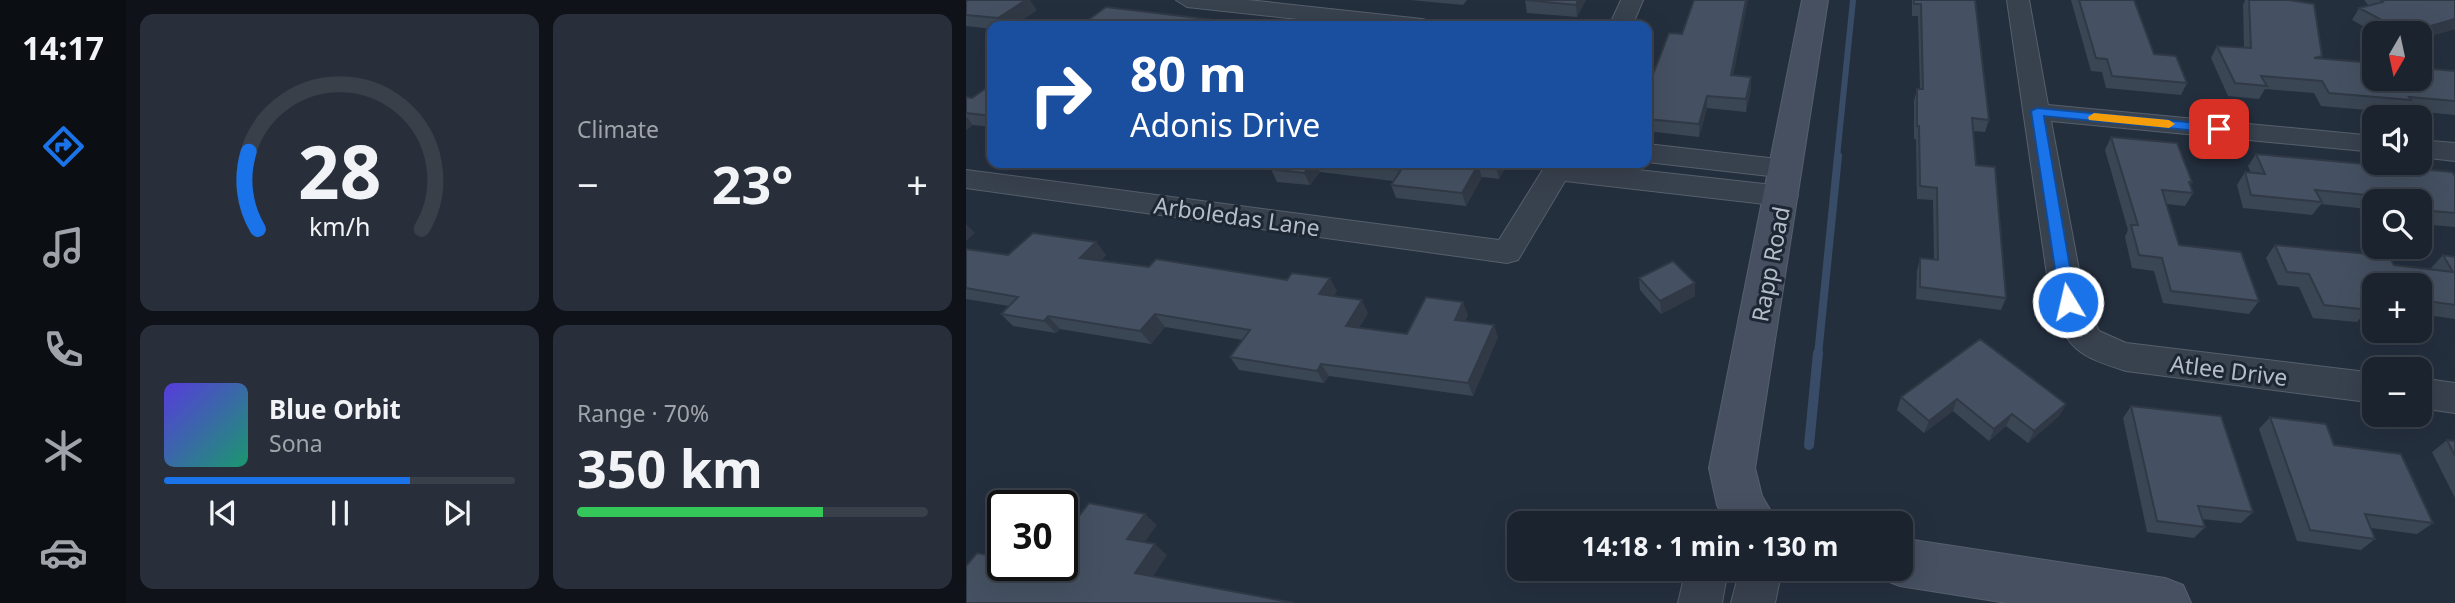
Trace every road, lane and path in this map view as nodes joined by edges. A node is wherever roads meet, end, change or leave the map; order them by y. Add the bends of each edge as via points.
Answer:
1 (1187, 0) edge
2 (1632, 0) edge
3 (1815, 0) edge
4 (2018, 0) edge
5 (1377, 21) edge
6 (1622, 21) edge
7 (2037, 111) junction
8 (2362, 143) edge
9 (2432, 150) edge
10 (2455, 152) edge
11 (1652, 154) edge
12 (1558, 168) edge
13 (1573, 168) edge
14 (966, 179) edge
15 (1785, 183) junction
16 (2362, 386) edge
17 (2432, 395) edge
18 (2455, 398) edge
19 (1739, 511) edge
20 (1913, 564) edge
21 (1705, 581) edge
22 (1758, 581) edge
23 (1700, 603) edge
24 (1753, 603) edge
25 (2165, 603) edge

1 - 5 street
2 - 6 street
3 - 15 street, Rapp Road
4 - 7 street
7 - 8 street
7 - 16 street, Atlee Drive via 2068,302 2079,334 2087,342 2126,357
9 - 10 street
11 - 15 street
12 - 14 street, Arboledas Lane via 1507,252
13 - 15 street
15 - 19 street, Rapp Road via 1732,468
17 - 18 street
20 - 25 street
21 - 23 street
22 - 24 street

